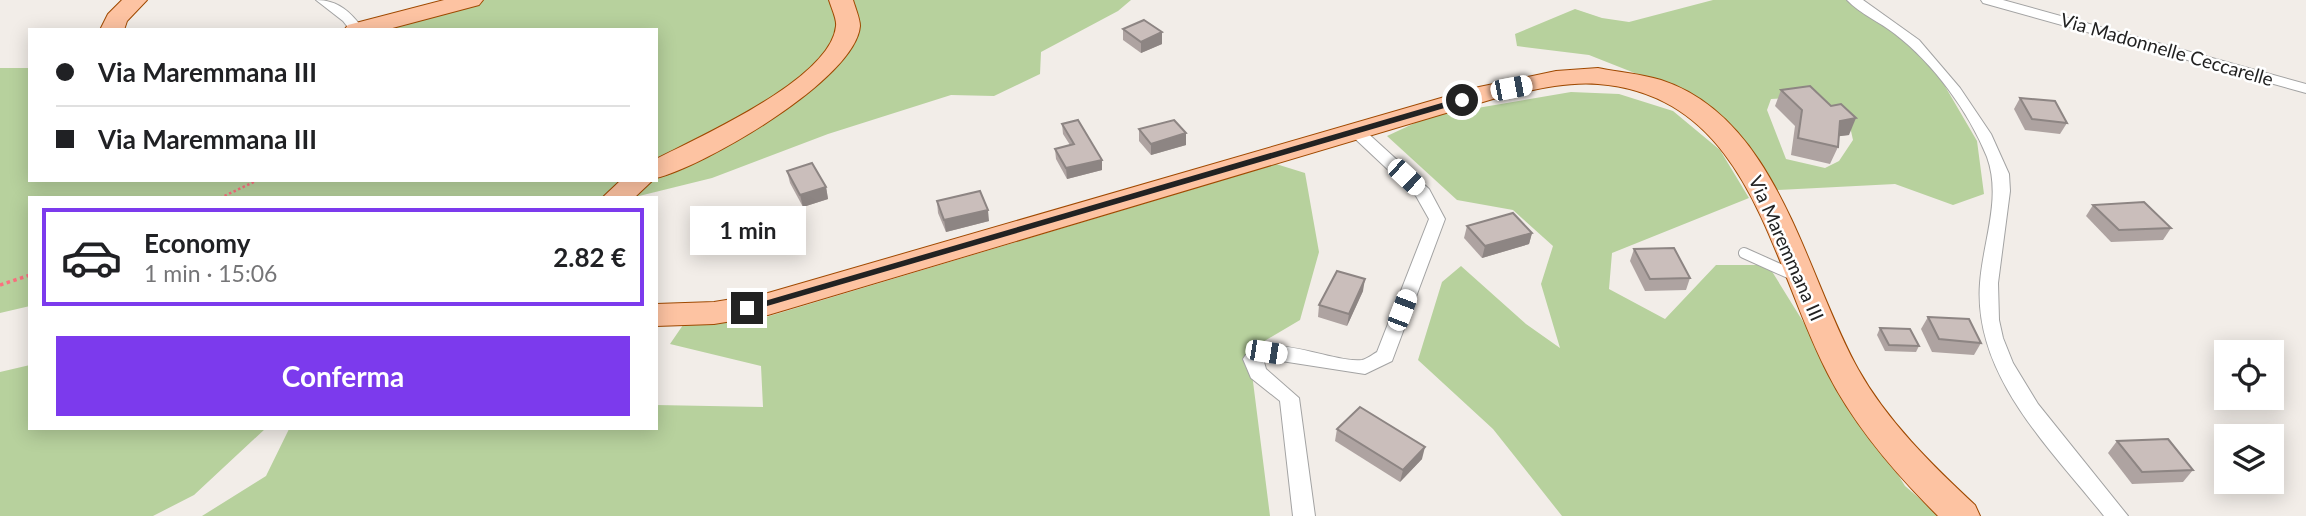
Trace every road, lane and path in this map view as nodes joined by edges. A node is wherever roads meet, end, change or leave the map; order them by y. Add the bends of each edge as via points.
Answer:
1 (135, 0) edge
2 (323, 0) edge
3 (471, 0) edge
4 (841, 0) edge
5 (1854, 0) edge
6 (1988, 0) edge
7 (113, 28) edge
8 (356, 28) edge
9 (365, 28) edge
10 (2306, 89) edge
11 (1356, 131) junction
12 (658, 169) edge
13 (254, 182) edge
14 (636, 182) edge
15 (224, 196) edge
16 (619, 196) edge
17 (1744, 253) dead end
18 (28, 276) edge
19 (1801, 279) junction
20 (0, 285) edge
21 (658, 315) edge
22 (1304, 516) edge
23 (1962, 516) edge
24 (2117, 516) edge

1 - 7 main road
2 - 8 street
3 - 9 main road
4 - 12 main road via 847,12 847,34 833,61 772,107
5 - 24 street via 1891,24 1926,56 1997,160 2002,188 1990,265 1989,307 1994,337 2006,367 2036,414
6 - 10 street, Via Madonnelle Ceccarelle
11 - 19 main road, Via Maremmana III via 1488,92 1567,78 1604,77 1654,88 1695,109 1740,152 1769,197
11 - 21 main road, Via Maremmana III via 780,301 722,312
11 - 22 street via 1423,193 1437,219 1385,356 1365,367 1266,352 1253,359 1258,373 1289,398
13 - 15 path
14 - 16 main road
17 - 19 lane
18 - 20 path
19 - 23 main road, Via Maremmana III via 1835,355 1864,405 1902,454

